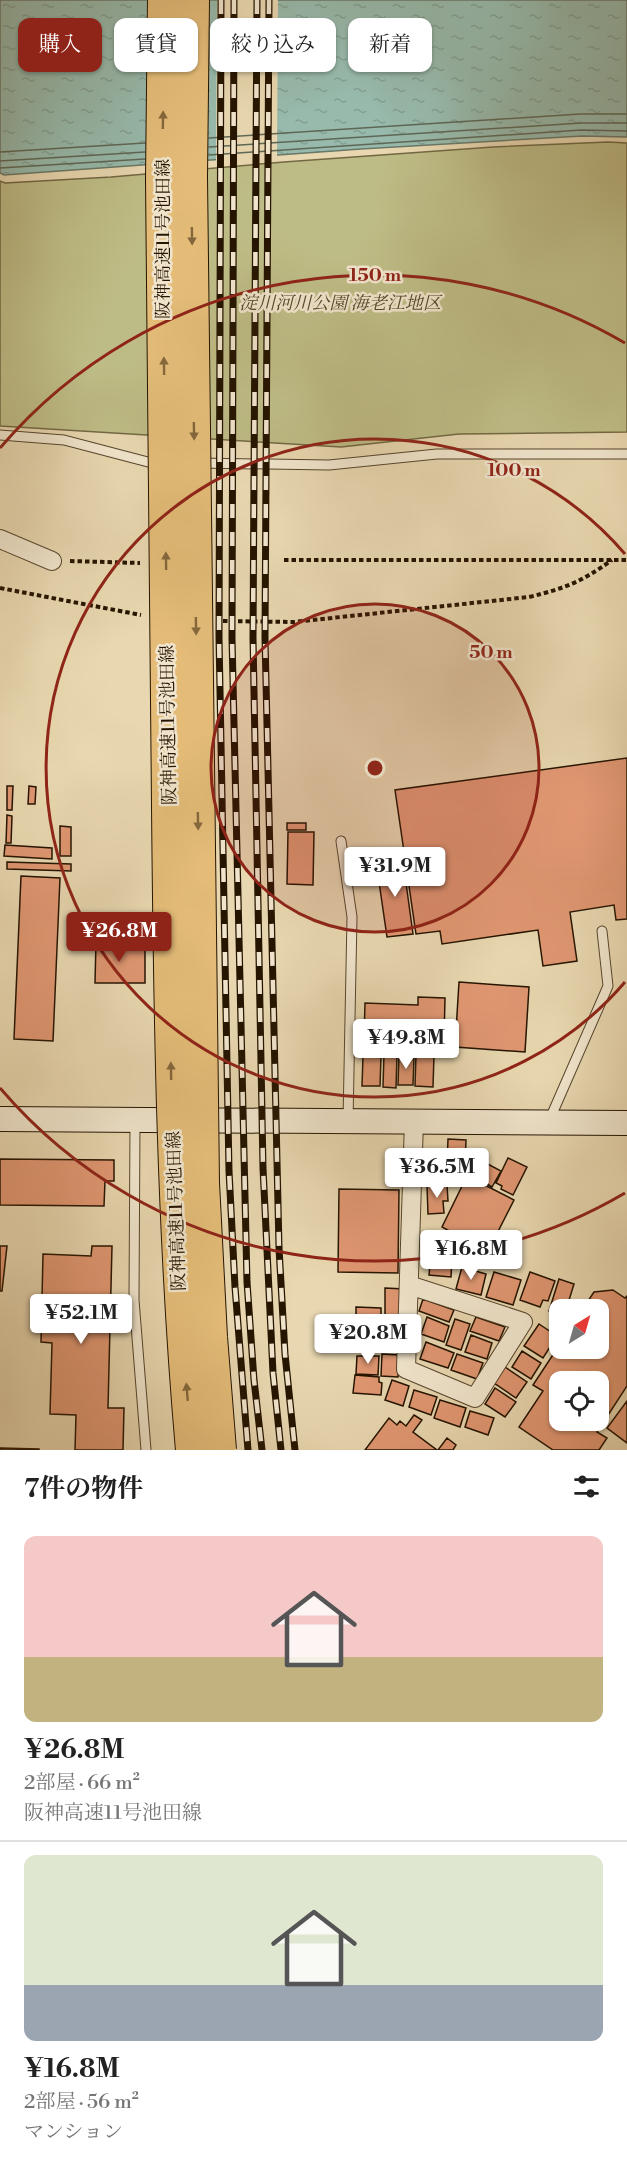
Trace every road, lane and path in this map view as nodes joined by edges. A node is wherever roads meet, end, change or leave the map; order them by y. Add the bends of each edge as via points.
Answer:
1 (164, 0) edge
2 (193, 0) edge
3 (0, 435) edge
4 (627, 454) edge
5 (171, 462) dead end
6 (182, 462) dead end
7 (0, 539) edge
8 (284, 560) dead end
9 (612, 560) junction
10 (627, 560) edge
11 (52, 561) dead end
12 (0, 588) edge
13 (146, 616) dead end
14 (214, 621) dead end
15 (341, 841) dead end
16 (602, 932) dead end
17 (0, 1119) edge
18 (135, 1120) junction
19 (348, 1121) junction
20 (414, 1121) junction
21 (549, 1122) junction
22 (627, 1123) edge
23 (409, 1285) junction
24 (146, 1450) edge
25 (192, 1450) edge
26 (220, 1450) edge

25 -> 1 highway, 阪神高速11号池田線, bridge via 182,1336 170,1034 162,178
2 -> 26 highway, 阪神高速11号池田線, bridge via 191,189 201,1101
3 - 5 lane via 64,440 148,462
4 - 6 lane via 437,454 329,465
7 - 11 street
8 - 9 path
9 - 10 path
9 - 14 path via 586,579 529,597 294,622
12 - 13 path
15 - 19 lane via 352,917
16 - 21 lane via 608,986
17 - 18 street
18 - 19 street
18 - 24 lane via 134,1300
19 - 20 street
20 - 21 street
20 - 23 street
21 - 22 street
23 - 23 street via 406,1369 475,1398 523,1322

